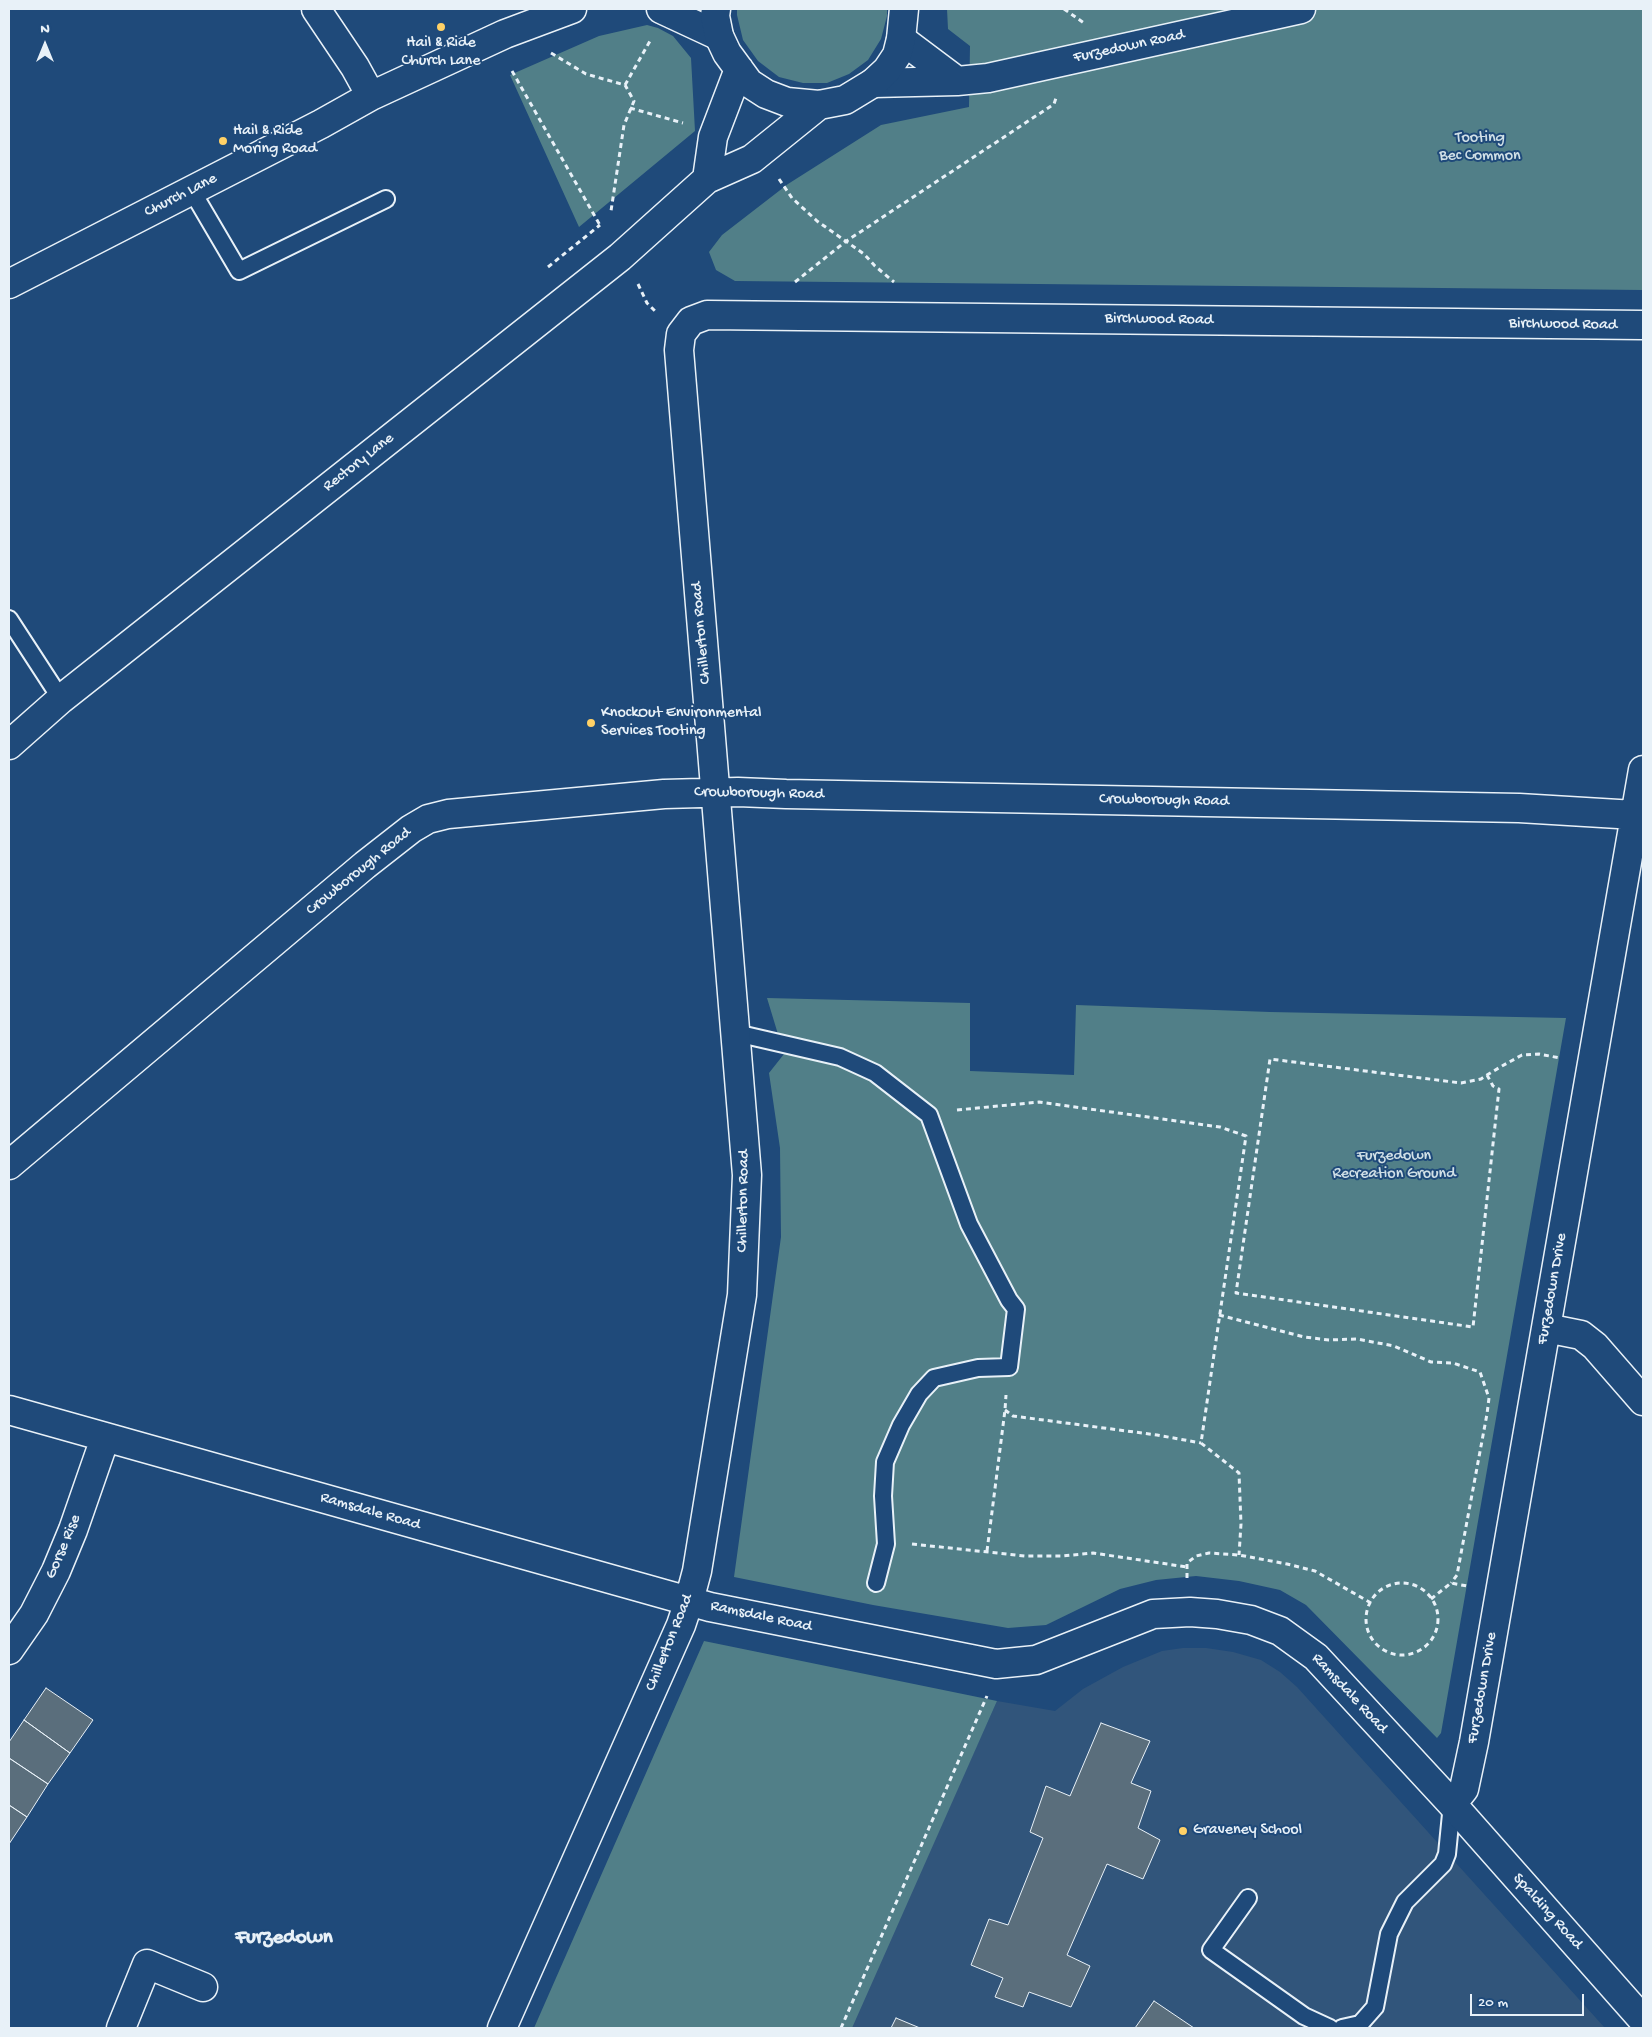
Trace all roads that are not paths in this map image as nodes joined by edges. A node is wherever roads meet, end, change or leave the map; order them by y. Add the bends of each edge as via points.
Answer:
1 (316, 9) edge
2 (572, 9) edge
3 (716, 9) edge
4 (904, 9) edge
5 (1301, 9) edge
6 (658, 21) edge
7 (719, 36) junction
8 (901, 39) junction
9 (739, 69) junction
10 (957, 81) junction
11 (873, 83) junction
12 (371, 96) junction
13 (820, 105) junction
14 (707, 179) junction
15 (192, 191) junction
16 (386, 199) dead end
17 (9, 284) edge
18 (1643, 325) edge
19 (681, 334) joint
20 (9, 619) edge
21 (61, 699) junction
22 (9, 744) edge
23 (1643, 770) edge
24 (716, 793) junction
25 (1635, 815) junction
26 (1636, 855) edge
27 (736, 1034) junction
28 (9, 1165) edge
29 (1546, 1328) junction
30 (1643, 1401) edge
31 (9, 1410) edge
32 (105, 1438) junction
33 (876, 1583) dead end
34 (689, 1601) junction
35 (9, 1650) edge
36 (1452, 1804) junction
37 (1248, 1898) dead end
38 (203, 1987) dead end
39 (1643, 2020) edge
40 (121, 2028) edge
41 (502, 2028) edge
42 (1330, 2028) edge
43 (1342, 2028) edge

1 - 12 street
2 - 12 street, Church Lane via 505,34
3 - 7 street
4 - 8 street
5 - 10 street, Furzedown Road via 988,78
6 - 7 street
7 - 9 street
8 - 10 street
8 - 11 street via 897,55
9 - 13 street via 749,83 766,94 787,102
9 - 14 street via 713,137
10 - 11 street, Furzedown Road
11 - 13 street via 845,100
12 - 15 street, Church Lane
13 - 14 street, Rectory Lane via 752,159
14 - 21 street, Rectory Lane via 620,257
15 - 16 lane via 239,271
15 - 17 street, Church Lane
18 - 19 street, Birchwood Road via 707,315 691,321
19 - 24 street, Chillerton Road via 679,350
20 - 21 lane
21 - 22 street, Rectory Lane
23 - 25 street, Furzedown Drive
24 - 25 street, Crowborough Road via 1509,808
24 - 27 street, Chillerton Road
24 - 28 street, Crowborough Road via 664,794 448,814 428,819 365,865
25 - 26 street, Furzedown Drive
26 - 29 street, Furzedown Drive via 1593,1064
27 - 33 lane via 840,1057 875,1073 929,1115 969,1224 1008,1300 1016,1309 1008,1367 978,1368 934,1378 919,1394 901,1425 885,1462 886,1544
27 - 34 street, Chillerton Road via 747,1175 742,1295 697,1572
29 - 30 street via 1581,1335
29 - 36 street, Furzedown Drive via 1464,1789
31 - 32 street, Ramsdale Road
32 - 34 street, Ramsdale Road
32 - 35 street, Gorse Rise via 56,1571 34,1614
34 - 36 street, Ramsdale Road via 996,1664 1036,1660 1153,1614 1190,1612 1251,1620 1280,1631 1316,1656
34 - 41 street, Chillerton Road
36 - 39 street, Spalding Road
36 - 43 lane via 1447,1854 1442,1864 1406,1902 1388,1934 1375,2007 1360,2024
37 - 42 lane via 1210,1950 1304,2016
38 - 40 street via 147,1964

